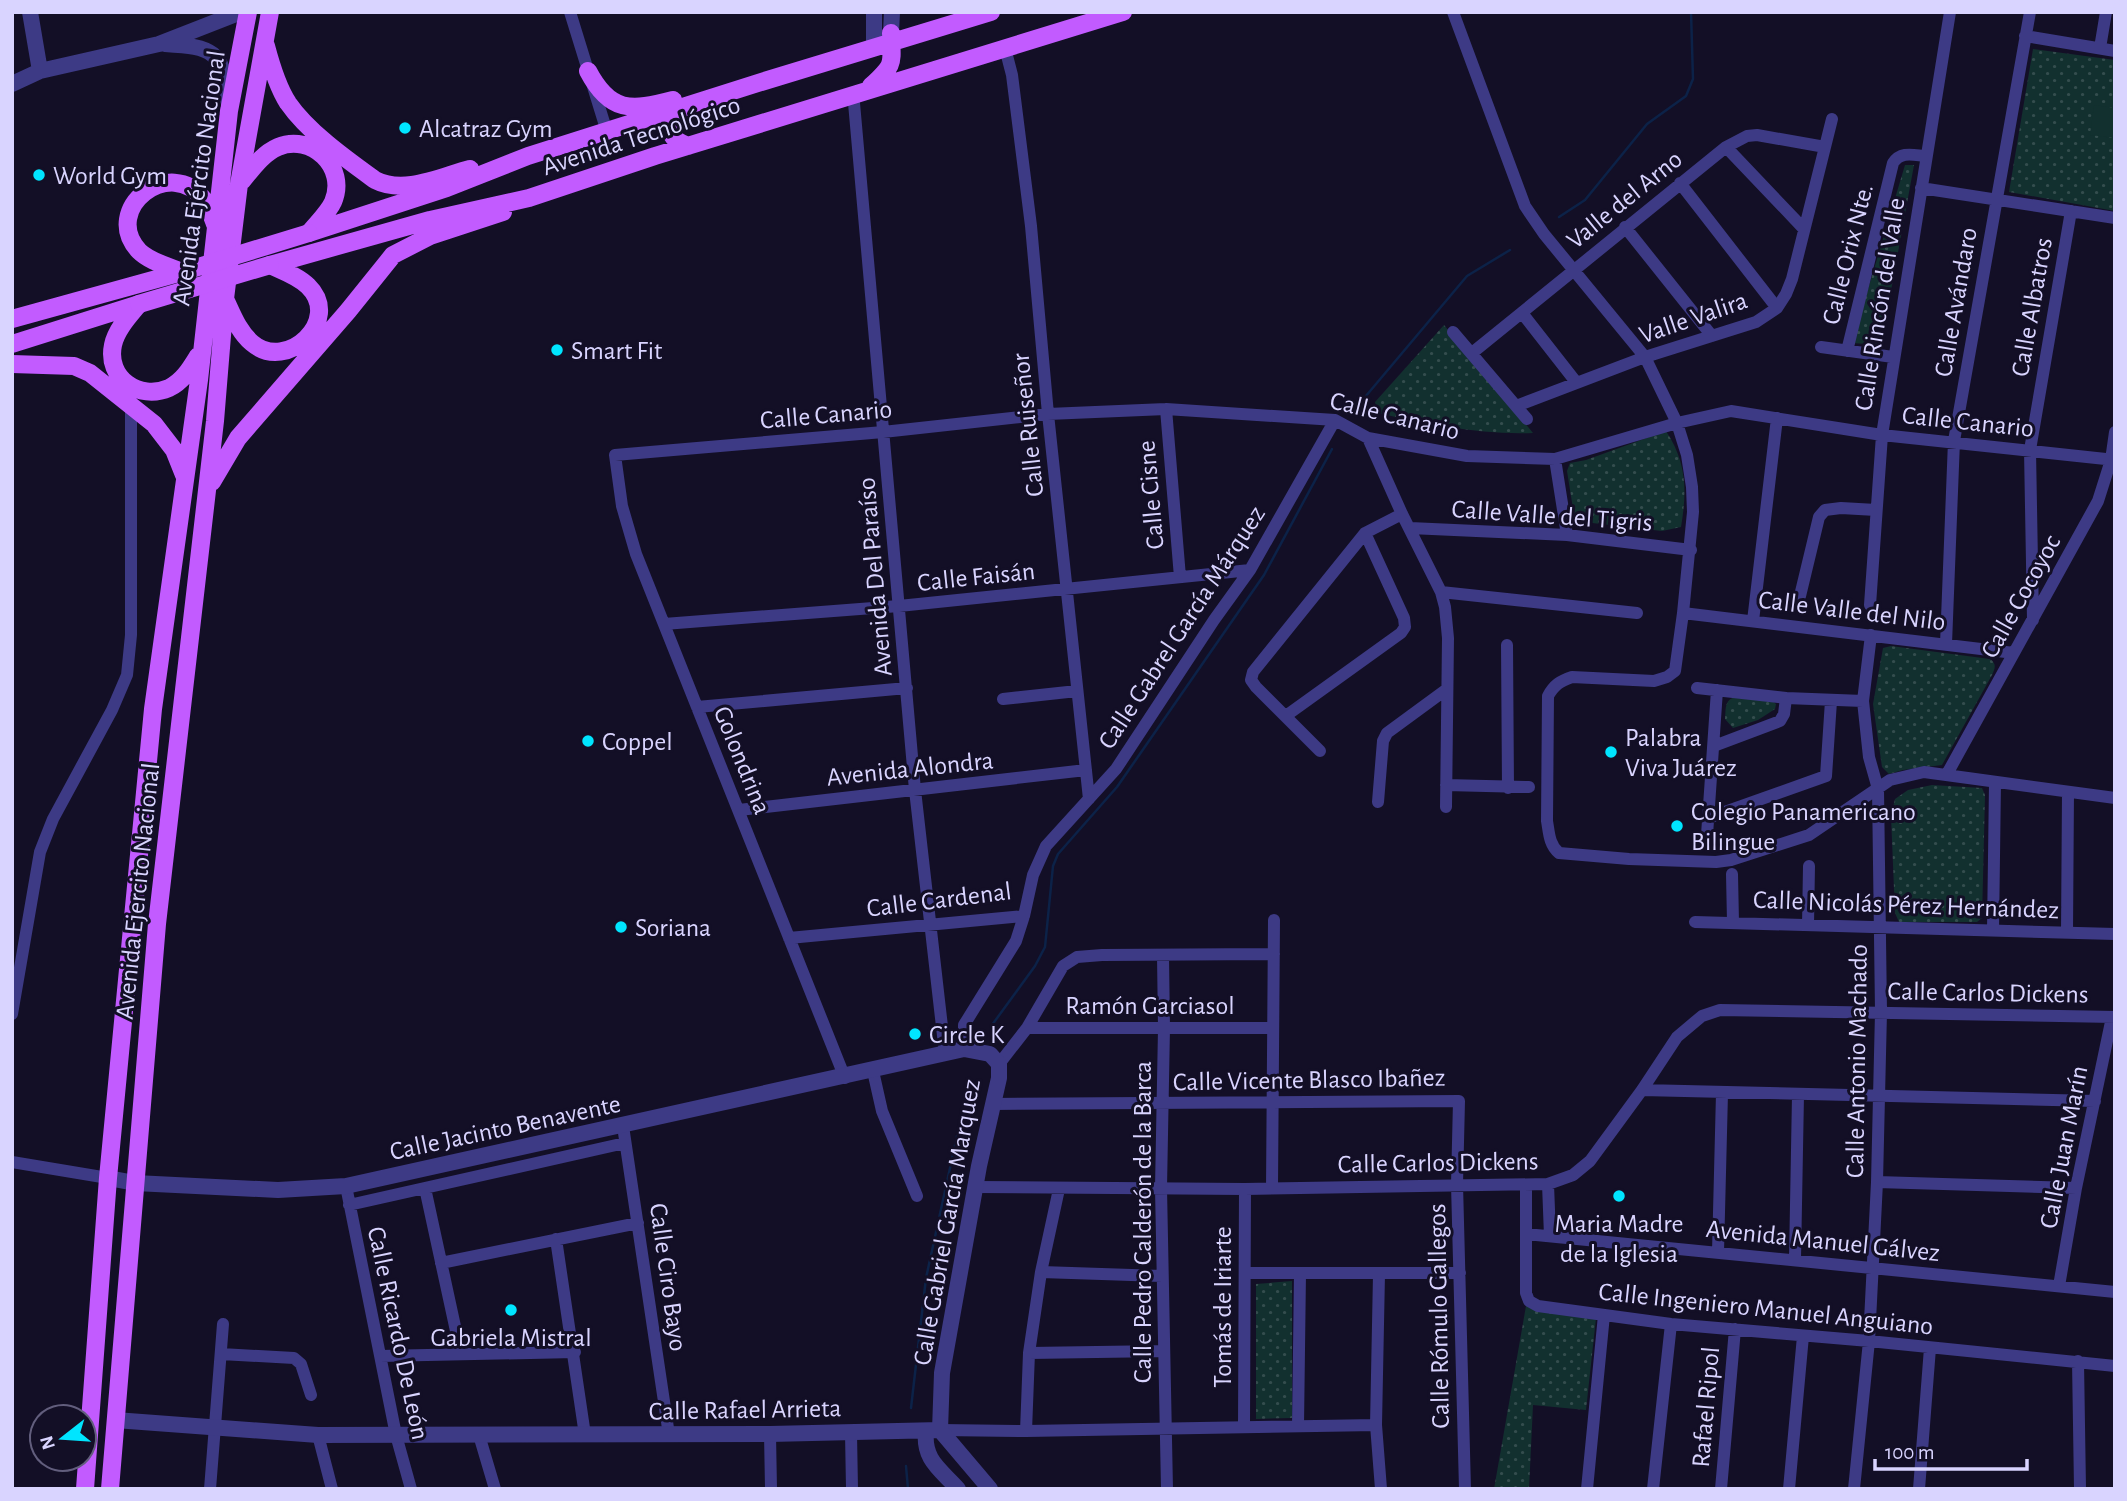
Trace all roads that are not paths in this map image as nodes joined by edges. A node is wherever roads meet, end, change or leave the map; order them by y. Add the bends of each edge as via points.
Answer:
1 (30, 12) edge
2 (241, 12) edge
3 (248, 12) edge
4 (270, 12) edge
5 (570, 12) edge
6 (874, 12) edge
7 (892, 12) edge
8 (991, 12) edge
9 (1123, 12) edge
10 (1452, 12) edge
11 (1950, 12) edge
12 (2030, 12) edge
13 (2106, 12) edge
14 (2025, 36) junction
15 (885, 41) junction
16 (264, 42) junction
17 (159, 44) junction
18 (1005, 48) junction
19 (2100, 48) junction
20 (2115, 51) edge
21 (40, 71) junction
22 (588, 71) junction
23 (758, 83) junction
24 (12, 84) edge
25 (857, 94) junction
26 (683, 108) junction
27 (229, 111) junction
28 (1832, 119) dead end
29 (607, 132) junction
30 (688, 146) junction
31 (1726, 147) junction
32 (1825, 147) junction
33 (528, 156) junction
34 (1926, 156) junction
35 (1680, 183) junction
36 (239, 184) junction
37 (1921, 188) junction
38 (529, 198) junction
39 (1996, 200) junction
40 (2071, 211) junction
41 (2115, 218) edge
42 (216, 226) junction
43 (1625, 226) junction
44 (1804, 229) junction
45 (309, 233) junction
46 (270, 265) junction
47 (1574, 270) junction
48 (183, 271) junction
49 (225, 299) junction
50 (139, 304) junction
51 (1777, 308) junction
52 (1522, 313) junction
53 (12, 319) edge
54 (1453, 332) dead end
55 (1712, 336) junction
56 (12, 344) edge
57 (1821, 347) dead end
58 (202, 351) junction
59 (1847, 351) junction
60 (1472, 354) junction
61 (1645, 357) junction
62 (1893, 357) junction
63 (12, 364) edge
64 (1576, 382) junction
65 (131, 405) junction
66 (1516, 406) junction
67 (1166, 409) junction
68 (1048, 414) junction
69 (1777, 418) junction
70 (1527, 419) dead end
71 (1335, 420) junction
72 (1676, 423) junction
73 (883, 432) junction
74 (2115, 432) edge
75 (1882, 435) junction
76 (1368, 438) junction
77 (1954, 441) junction
78 (2030, 450) junction
79 (615, 455) joint
80 (1555, 459) junction
81 (2113, 460) edge
82 (185, 480) junction
83 (207, 492) junction
84 (1876, 510) junction
85 (1402, 514) junction
86 (1410, 528) junction
87 (1365, 533) junction
88 (1567, 535) junction
89 (1690, 550) junction
90 (174, 559) junction
91 (1250, 570) junction
92 (1180, 577) junction
93 (1066, 590) junction
94 (1441, 592) junction
95 (1800, 596) dead end
96 (1870, 605) dead end
97 (899, 606) junction
98 (1637, 613) dead end
99 (1684, 613) junction
100 (2033, 620) junction
101 (1753, 621) junction
102 (664, 624) junction
103 (1871, 635) junction
104 (190, 641) junction
105 (1946, 644) junction
106 (1507, 646) dead end
107 (2014, 653) junction
108 (907, 688) junction
109 (1697, 688) dead end
110 (1447, 689) junction
111 (1717, 690) junction
112 (1077, 691) junction
113 (1786, 698) junction
114 (1003, 699) dead end
115 (1831, 701) junction
116 (1863, 701) junction
117 (697, 707) junction
118 (1287, 715) junction
119 (1714, 746) junction
120 (1320, 751) dead end
121 (1086, 770) junction
122 (1947, 774) junction
123 (1995, 783) junction
124 (1446, 785) junction
125 (1529, 787) dead end
126 (1508, 788) junction
127 (1878, 789) junction
128 (915, 790) junction
129 (2068, 792) junction
130 (2115, 798) edge
131 (1089, 799) junction
132 (1378, 802) dead end
133 (1446, 807) dead end
134 (739, 810) junction
135 (1708, 818) junction
136 (1707, 835) dead end
137 (1046, 846) joint
138 (1809, 866) dead end
139 (1732, 874) dead end
140 (1024, 916) junction
141 (1274, 920) dead end
142 (1695, 922) dead end
143 (1733, 922) junction
144 (931, 923) junction
145 (1808, 925) junction
146 (1881, 926) junction
147 (1993, 930) junction
148 (2067, 932) junction
149 (2115, 934) edge
150 (789, 938) junction
151 (1275, 954) junction
152 (1163, 956) junction
153 (1881, 1012) junction
154 (12, 1014) edge
155 (2113, 1017) edge
156 (1027, 1028) junction
157 (1164, 1028) junction
158 (1273, 1028) junction
159 (964, 1049) junction
160 (945, 1053) junction
161 (999, 1064) junction
162 (873, 1071) junction
163 (845, 1078) junction
164 (1642, 1090) junction
165 (1722, 1093) junction
166 (1798, 1095) junction
167 (1879, 1096) junction
168 (1459, 1101) joint
169 (2095, 1101) junction
170 (1272, 1102) junction
171 (992, 1104) junction
172 (1163, 1104) junction
173 (623, 1126) junction
174 (625, 1143) junction
175 (12, 1162) edge
176 (108, 1178) junction
177 (1877, 1182) junction
178 (135, 1183) junction
179 (1457, 1184) junction
180 (1548, 1184) junction
181 (1526, 1185) junction
182 (346, 1186) junction
183 (975, 1187) junction
184 (425, 1188) junction
185 (1161, 1188) junction
186 (1272, 1188) junction
187 (2076, 1188) junction
188 (1059, 1189) junction
189 (1245, 1189) junction
190 (917, 1196) dead end
191 (349, 1205) junction
192 (638, 1223) junction
193 (1527, 1234) junction
194 (1550, 1236) junction
195 (556, 1239) junction
196 (1717, 1252) junction
197 (1795, 1259) junction
198 (441, 1263) junction
199 (1873, 1268) junction
200 (1041, 1272) junction
201 (1245, 1273) junction
202 (1300, 1273) junction
203 (1460, 1273) junction
204 (1379, 1274) junction
205 (1163, 1276) junction
206 (2059, 1286) junction
207 (2115, 1292) edge
208 (1604, 1315) junction
209 (223, 1324) dead end
210 (1671, 1324) junction
211 (1735, 1329) junction
212 (1803, 1336) junction
213 (1869, 1340) junction
214 (1930, 1348) junction
215 (1164, 1351) junction
216 (575, 1352) junction
217 (1029, 1353) junction
218 (221, 1354) junction
219 (461, 1354) junction
220 (380, 1356) junction
221 (2078, 1362) junction
222 (2115, 1366) edge
223 (311, 1395) dead end
224 (115, 1420) junction
225 (1376, 1425) junction
226 (1244, 1426) junction
227 (1298, 1426) junction
228 (215, 1427) junction
229 (1165, 1429) junction
230 (933, 1431) junction
231 (1026, 1431) junction
232 (851, 1433) junction
233 (396, 1434) junction
234 (770, 1434) junction
235 (318, 1435) junction
236 (479, 1435) junction
237 (585, 1435) junction
238 (669, 1435) junction
239 (85, 1489) edge
240 (110, 1489) edge
241 (210, 1489) edge
242 (332, 1489) edge
243 (411, 1489) edge
244 (495, 1489) edge
245 (771, 1489) edge
246 (852, 1489) edge
247 (958, 1489) edge
248 (990, 1489) edge
249 (1167, 1489) edge
250 (1381, 1489) edge
251 (1465, 1489) edge
252 (1587, 1489) edge
253 (1653, 1489) edge
254 (1721, 1489) edge
255 (1789, 1489) edge
256 (1854, 1489) edge
257 (1919, 1489) edge
258 (2080, 1489) edge

1 - 21 street
2 - 17 street
3 - 27 main road, Avenida Ejército Nacional
4 - 16 main road, Avenida Ejército Nacional
5 - 22 street
6 - 15 street
7 - 15 street
8 - 15 main road, Avenida Tecnológico
9 - 18 main road, Avenida Tecnológico
10 - 47 street via 1525,206
11 - 34 street, Calle Rincón del Valle
12 - 14 street, Calle Avándaro
13 - 19 street
14 - 19 street
14 - 39 street, Calle Avándaro
15 - 23 main road, Avenida Tecnológico
15 - 25 main road via 891,65 886,74
16 - 33 main road via 280,88 301,119 384,185 413,185
16 - 36 main road, Avenida Ejército Nacional
17 - 21 street
17 - 27 street via 204,48 213,55 226,79
18 - 25 main road, Avenida Tecnológico
18 - 68 street, Calle Ruiseñor via 1031,226
19 - 20 street
21 - 24 street
22 - 23 main road via 612,103 639,108
22 - 29 street
23 - 26 main road, Avenida Tecnológico
25 - 30 main road, Avenida Tecnológico
25 - 73 street, Avenida Del Paraíso via 854,103
26 - 29 main road, Avenida Tecnológico
26 - 30 main road via 671,135
27 - 42 main road, Avenida Ejército Nacional
28 - 32 street, Valle Valira
29 - 33 main road, Avenida Tecnológico
30 - 38 main road, Avenida Tecnológico
31 - 32 street, Valle del Arno via 1747,135 1757,135
31 - 35 street, Valle del Arno
31 - 44 street
32 - 44 street, Valle Valira
33 - 45 main road, Avenida Tecnológico
34 - 37 street, Calle Rincón del Valle
34 - 59 street, Calle Orix Nte. via 1905,154 1894,163
35 - 43 street, Valle del Arno
35 - 51 street
36 - 45 main road via 276,148 300,143 313,147 332,169 336,190 327,212
36 - 49 main road, Avenida Ejército Nacional
37 - 39 street
37 - 62 street, Calle Rincón del Valle
38 - 46 main road, Avenida Tecnológico
38 - 83 main road via 393,255 238,438
39 - 40 street
39 - 77 street, Calle Avándaro
40 - 41 street
40 - 78 street, Calle Albatros
42 - 48 main road via 203,199 183,184 155,186 138,198 128,219 132,240 146,257
42 - 58 main road, Avenida Ejército Nacional
43 - 47 street, Valle del Arno
43 - 55 street
44 - 51 street, Valle Valira via 1792,279
45 - 48 main road, Avenida Tecnológico, bridge
46 - 49 main road via 300,279 314,293 316,327 305,341 281,353 261,350 244,335
46 - 50 main road, Avenida Tecnológico, bridge
47 - 52 street, Valle del Arno
47 - 61 street
48 - 53 main road, Avenida Tecnológico
49 - 83 main road, Avenida Ejercito Nacional
50 - 56 main road, Avenida Tecnológico
50 - 58 main road via 113,344 116,370 128,386 148,392 170,387 187,374
51 - 55 street, Valle Valira via 1756,322
52 - 60 street, Valle del Arno
52 - 64 street
54 - 60 street
55 - 61 street, Valle Valira
57 - 59 street, Calle Orix Nte.
58 - 82 main road, Avenida Ejercito Nacional
59 - 62 street, Calle Orix Nte.
60 - 66 street
61 - 64 street, Valle Valira
61 - 72 street
62 - 75 street, Calle Rincón del Valle
63 - 65 main road via 74,366
64 - 66 street, Valle Valira
65 - 82 main road via 166,438
65 - 154 street via 127,675 40,852
66 - 70 street
67 - 68 street, Calle Canario
67 - 71 street, Calle Canario
67 - 92 street, Calle Cisne
68 - 73 street, Calle Canario
68 - 93 street, Calle Ruiseñor
69 - 72 street, Calle Canario via 1731,411
69 - 75 street, Calle Canario
69 - 101 street
71 - 76 street, Calle Canario
71 - 91 street, Calle Gabrel García Márquez
72 - 80 street, Calle Canario
72 - 89 street via 1692,487
73 - 79 street, Calle Canario
73 - 97 street, Avenida Del Paraíso
74 - 81 street, Calle Cocoyoc
75 - 77 street, Calle Canario
75 - 84 street, Calle Rincón del Valle
76 - 80 street, Calle Canario via 1467,456
76 - 85 street
77 - 78 street, Calle Canario
77 - 105 street, Calle Avándaro
78 - 81 street, Calle Canario
78 - 100 street, Calle Albatros
79 - 102 street, Golondrina via 628,528
80 - 88 street
81 - 100 street, Calle Cocoyoc via 2098,501
82 - 90 main road, Avenida Ejercito Nacional
83 - 104 main road, Avenida Ejercito Nacional
84 - 95 street via 1825,510 1819,517
84 - 96 street, Calle Rincón del Valle
85 - 86 street
85 - 87 street
86 - 88 street, Calle Valle del Tigris
86 - 94 street
87 - 118 street via 1253,672 1251,680
87 - 118 street via 1405,627
88 - 89 street, Calle Valle del Tigris
89 - 99 street
90 - 104 main road via 181,582 177,626
90 - 176 main road, Avenida Ejercito Nacional via 153,709
91 - 92 street, Calle Faisán
91 - 131 street, Calle Gabrel García Márquez via 1116,769
92 - 93 street, Calle Faisán
93 - 97 street, Calle Faisán
93 - 112 street, Calle Ruiseñor
94 - 98 street
94 - 110 street via 1447,621
97 - 102 street, Calle Faisán
97 - 108 street, Avenida Del Paraíso
99 - 101 street, Calle Valle del Nilo
99 - 127 street via 1675,671 1661,680 1572,677 1561,680 1548,696 1547,821 1559,853 1640,860 1731,860 1809,835
100 - 107 street, Calle Cocoyoc
101 - 103 street, Calle Valle del Nilo
102 - 117 street, Golondrina
103 - 105 street, Calle Valle del Nilo
103 - 116 street, Calle Antonio Machado
104 - 178 main road, Avenida Ejercito Nacional via 156,937
105 - 107 street, Calle Valle del Nilo
106 - 126 street
107 - 122 street, Calle Cocoyoc
108 - 117 street
108 - 128 street, Avenida Del Paraíso
109 - 111 street
110 - 124 street
110 - 132 street via 1387,733
111 - 113 street
111 - 119 street
112 - 114 street
112 - 121 street, Calle Ruiseñor
113 - 115 street
113 - 119 street via 1780,720
115 - 116 street
115 - 135 street via 1831,776
116 - 127 street, Calle Antonio Machado
117 - 134 street, Golondrina
118 - 120 street
119 - 135 street
121 - 128 street, Avenida Alondra
121 - 131 street, Calle Ruiseñor
122 - 123 street
122 - 127 street via 1908,775
123 - 129 street
123 - 147 street
124 - 126 street
124 - 133 street
125 - 126 street
127 - 146 street, Calle Antonio Machado
128 - 134 street, Avenida Alondra
128 - 144 street, Avenida Del Paraíso
129 - 130 street
129 - 148 street
131 - 137 street, Calle Gabrel García Márquez
134 - 150 street, Golondrina
135 - 136 street
137 - 140 street, Calle Cardenal via 1033,875
138 - 145 street
139 - 143 street
140 - 144 street, Calle Cardenal
140 - 159 street via 1016,940 964,1025
141 - 151 street
142 - 143 street, Calle Nicolás Pérez Hernández
143 - 145 street, Calle Nicolás Pérez Hernández
144 - 150 street, Calle Cardenal
144 - 160 street, Avenida Del Paraíso
145 - 146 street, Calle Nicolás Pérez Hernández
146 - 147 street, Calle Nicolás Pérez Hernández
146 - 153 street, Calle Antonio Machado
147 - 148 street, Calle Nicolás Pérez Hernández
148 - 149 street, Calle Nicolás Pérez Hernández
150 - 163 street, Golondrina
151 - 152 street
151 - 158 street
152 - 156 street, Calle Gabriel García Marquez via 1077,957 1063,966
152 - 157 street, Calle Pedro Calderón de la Barca
153 - 155 street, Calle Carlos Dickens
153 - 164 street, Calle Carlos Dickens via 1710,1013 1677,1037
153 - 167 street, Calle Antonio Machado
155 - 169 street, Calle Juan Marín
156 - 157 street, Ramón Garciasol
156 - 161 street, Calle Gabriel García Marquez
157 - 158 street, Ramón Garciasol
157 - 172 street, Calle Pedro Calderón de la Barca
158 - 170 street
159 - 160 street, Calle Jacinto Benavente
159 - 161 street via 990,1054
160 - 162 street, Calle Jacinto Benavente
161 - 171 street, Calle Gabriel García Marquez
162 - 163 street, Calle Jacinto Benavente
162 - 190 street via 882,1111
163 - 173 street, Calle Jacinto Benavente
164 - 165 street
164 - 180 street, Calle Carlos Dickens via 1590,1161 1573,1175
165 - 166 street
165 - 196 street
166 - 167 street
166 - 197 street
167 - 169 street
167 - 177 street, Calle Antonio Machado
168 - 170 street, Calle Vicente Blasco Ibañez
168 - 179 street, Calle Rómulo Gallegos
169 - 187 street, Calle Juan Marín
170 - 172 street, Calle Vicente Blasco Ibañez
170 - 186 street
171 - 172 street, Calle Vicente Blasco Ibañez
171 - 183 street, Calle Gabriel García Marquez
172 - 185 street, Calle Pedro Calderón de la Barca
173 - 174 street, Calle Ciro Bayo
173 - 182 street, Calle Jacinto Benavente
174 - 184 street
174 - 192 street, Calle Ciro Bayo
175 - 176 street, Calle Jacinto Benavente
176 - 178 street, Calle Jacinto Benavente
176 - 239 main road, Avenida Ejercito Nacional
177 - 187 street
177 - 199 street, Calle Antonio Machado
178 - 182 street, Calle Jacinto Benavente via 278,1190
178 - 224 main road, Avenida Ejercito Nacional
179 - 181 street, Calle Carlos Dickens
179 - 186 street, Calle Carlos Dickens
179 - 203 street, Calle Rómulo Gallegos
180 - 181 street, Calle Carlos Dickens
180 - 194 street
181 - 193 street, Calle Ingeniero Manuel Anguiano
182 - 191 street, Calle Ricardo De León
183 - 188 street, Calle Carlos Dickens
183 - 230 street, Calle Gabriel García Marquez
184 - 191 street
184 - 198 street
185 - 188 street, Calle Carlos Dickens
185 - 189 street, Calle Carlos Dickens
185 - 205 street, Calle Pedro Calderón de la Barca
186 - 189 street, Calle Carlos Dickens
187 - 206 street, Calle Juan Marín
188 - 200 street
189 - 201 street, Tomás de Iriarte
191 - 220 street, Calle Ricardo De León
192 - 195 street
192 - 238 street, Calle Ciro Bayo
193 - 194 street, Avenida Manuel Gálvez
193 - 208 street, Calle Ingeniero Manuel Anguiano via 1526,1293 1530,1301
194 - 196 street, Avenida Manuel Gálvez
195 - 198 street
195 - 216 street
196 - 197 street, Avenida Manuel Gálvez
197 - 199 street, Avenida Manuel Gálvez
198 - 219 street
199 - 206 street, Avenida Manuel Gálvez
199 - 213 street, Calle Antonio Machado
200 - 205 street
200 - 217 street
201 - 202 street
201 - 226 street, Tomás de Iriarte
202 - 204 street
202 - 227 street
203 - 204 street
203 - 251 street, Calle Rómulo Gallegos
204 - 225 street
205 - 215 street, Calle Pedro Calderón de la Barca
206 - 207 street, Avenida Manuel Gálvez
208 - 210 street, Calle Ingeniero Manuel Anguiano
208 - 252 street
209 - 218 street
210 - 211 street, Calle Ingeniero Manuel Anguiano
210 - 253 street
211 - 212 street, Calle Ingeniero Manuel Anguiano
211 - 254 street, Rafael Ripol
212 - 213 street, Calle Ingeniero Manuel Anguiano
212 - 255 street
213 - 214 street, Calle Ingeniero Manuel Anguiano
213 - 256 street, Calle Antonio Machado
214 - 221 street, Calle Ingeniero Manuel Anguiano
214 - 257 street
215 - 217 street
215 - 229 street, Calle Pedro Calderón de la Barca
216 - 219 street
216 - 237 street
217 - 231 street
218 - 223 street via 293,1358 301,1364
218 - 228 street
219 - 220 street
220 - 233 street, Calle Ricardo De León
221 - 222 street, Calle Ingeniero Manuel Anguiano
221 - 258 street
224 - 228 street, Calle Rafael Arrieta
224 - 240 main road, Avenida Ejercito Nacional
225 - 227 street, Calle Rafael Arrieta
225 - 250 street
226 - 227 street, Calle Rafael Arrieta
226 - 229 street, Calle Rafael Arrieta
228 - 235 street, Calle Rafael Arrieta
228 - 241 street
229 - 231 street, Calle Rafael Arrieta
229 - 249 street, Calle Pedro Calderón de la Barca
230 - 231 street, Calle Rafael Arrieta
230 - 232 street, Calle Rafael Arrieta
230 - 247 street, Calle Gabriel García Marquez via 925,1445 928,1457
230 - 248 street
232 - 234 street, Calle Rafael Arrieta
232 - 246 street
233 - 235 street, Calle Rafael Arrieta
233 - 236 street, Calle Rafael Arrieta
233 - 243 street, Calle Ricardo De León
234 - 238 street, Calle Rafael Arrieta
234 - 245 street
235 - 242 street
236 - 237 street, Calle Rafael Arrieta
236 - 244 street
237 - 238 street, Calle Rafael Arrieta

